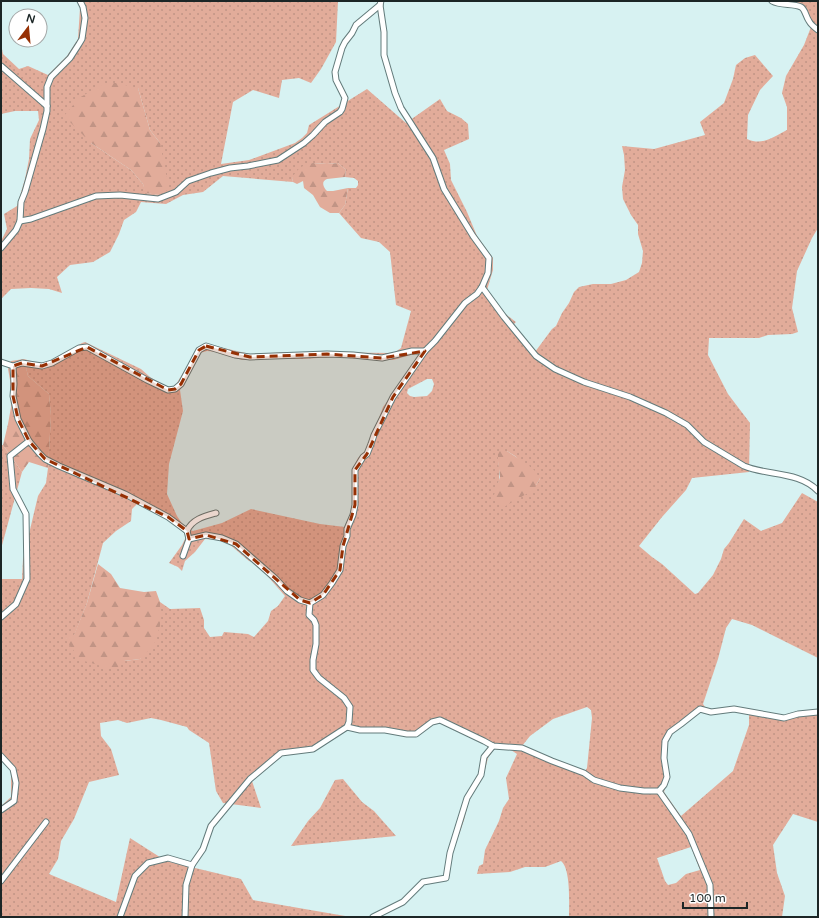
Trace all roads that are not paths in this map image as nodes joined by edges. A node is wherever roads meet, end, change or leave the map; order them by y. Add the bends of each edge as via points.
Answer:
1 (80, 1) edge
2 (772, 1) edge
3 (381, 3) edge
4 (818, 30) edge
5 (1, 66) edge
6 (47, 106) junction
7 (20, 221) junction
8 (1, 248) edge
9 (482, 287) junction
10 (425, 351) junction
11 (1, 362) edge
12 (13, 366) junction
13 (29, 441) junction
14 (818, 491) edge
15 (216, 513) dead end
16 (187, 531) junction
17 (189, 539) junction
18 (183, 556) dead end
19 (310, 603) junction
20 (1, 617) edge
21 (818, 712) edge
22 (347, 727) junction
23 (493, 746) junction
24 (1, 756) edge
25 (660, 791) junction
26 (1, 810) edge
27 (46, 822) dead end
28 (192, 865) junction
29 (1, 881) edge
30 (120, 917) edge
31 (185, 917) edge
32 (373, 917) edge
33 (711, 917) edge

1 - 6 street via 85,18 82,39 46,87
2 - 4 street via 800,6 812,26
3 - 7 street via 356,25 342,48 335,72 345,98 342,109 325,122 313,136 278,160 230,168 199,177 188,181 176,192 158,199 120,195 96,196
3 - 9 street via 384,55 395,93 401,108 433,158 444,188 489,258 488,273
5 - 6 street
6 - 7 street via 26,192 21,202
7 - 8 street
9 - 10 street via 465,303
9 - 14 street via 536,356 584,382 630,397 666,413 687,426 704,442 744,466 805,481
10 - 12 street via 412,351 382,358 327,354 250,357 206,346 199,350 181,384 175,389 168,390 87,347 79,348 42,366 22,363
10 - 19 street via 393,397 367,454 355,470 355,505 343,546 340,570 323,595
11 - 12 street
12 - 13 street via 13,396 18,419
13 - 16 street via 45,459 125,494 168,517
13 - 20 street via 10,456 13,489 26,514 27,579 16,604
15 - 16 street via 202,516
16 - 17 street
17 - 18 street
17 - 19 street via 206,535 236,544 287,591
19 - 22 street via 309,615 316,625 313,670 344,698 350,707
21 - 25 street via 784,718 734,709 711,712 700,709 670,732 665,742 667,776
22 - 23 street via 416,734 432,722 440,720
22 - 28 street via 313,749 281,753 250,779 211,826 203,849
23 - 25 street via 522,748 584,773 594,780 620,788
23 - 32 street via 484,757 481,775 468,798 450,853 446,878 423,882 403,902
24 - 26 street via 13,769 16,783 14,801
25 - 33 street via 689,834 710,886
27 - 29 street
28 - 30 street via 168,858 148,863 135,876
28 - 31 street via 186,884

